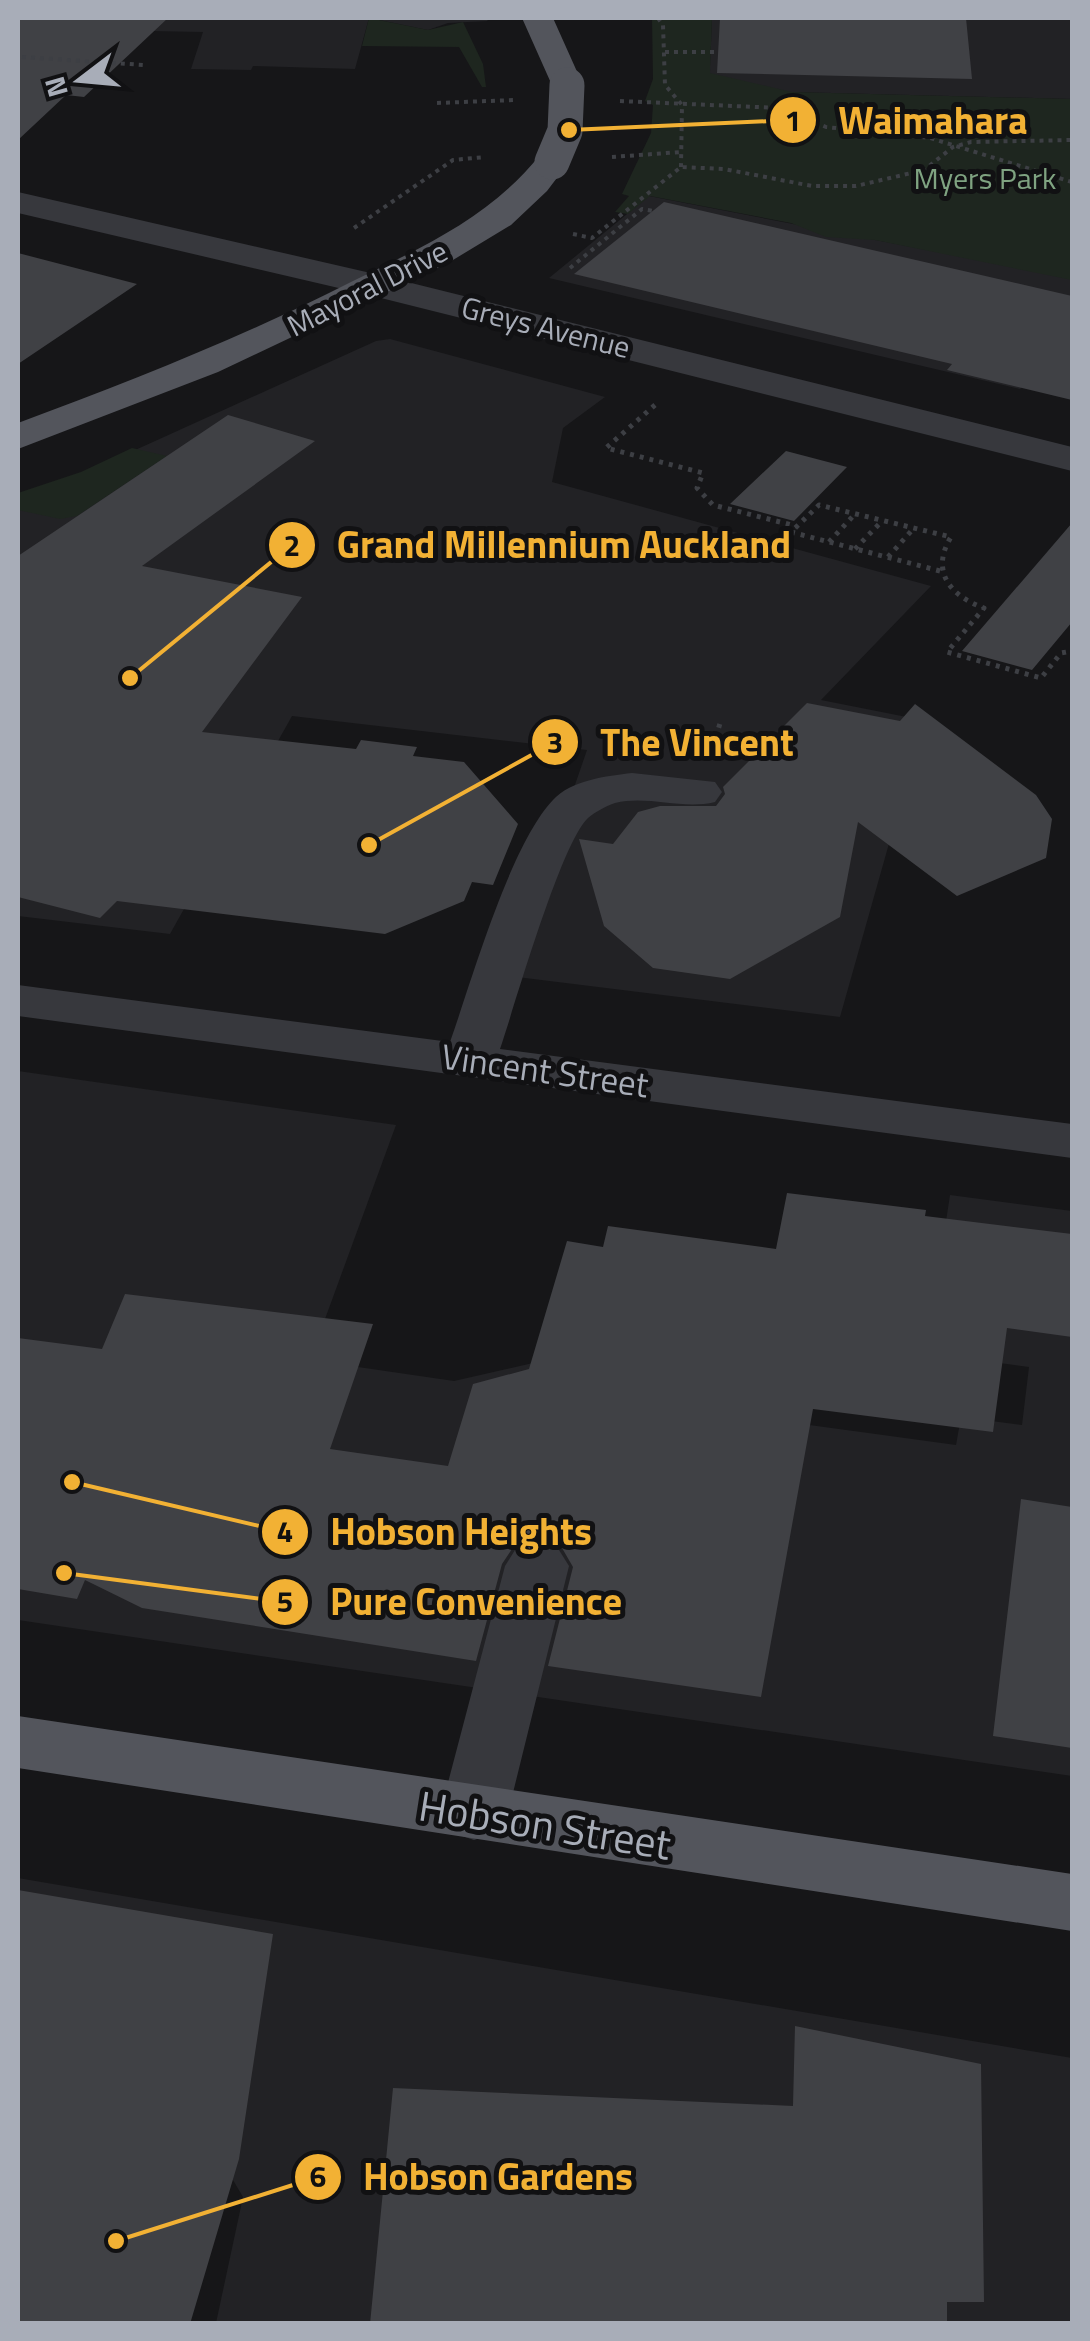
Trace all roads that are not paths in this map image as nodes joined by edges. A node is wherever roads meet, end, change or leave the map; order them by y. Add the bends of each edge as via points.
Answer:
1 (538, 18) edge
2 (18, 203) edge
3 (375, 285) junction
4 (18, 437) edge
5 (1072, 459) edge
6 (698, 792) dead end
7 (18, 1000) edge
8 (470, 1060) junction
9 (1072, 1140) edge
10 (537, 1566) dead end
11 (18, 1742) edge
12 (474, 1813) junction
13 (1072, 1903) edge

1 - 3 main road, Mayoral Drive, bridge via 567,85 565,131 552,162 506,214
2 - 3 street, Greys Avenue
3 - 4 main road, Mayoral Drive via 197,369
3 - 5 street, Greys Avenue
6 - 8 street via 626,787 570,809 549,844
7 - 8 street, Vincent Street
8 - 9 street, Vincent Street
10 - 12 street
11 - 12 main road, Hobson Street
12 - 13 main road, Hobson Street

